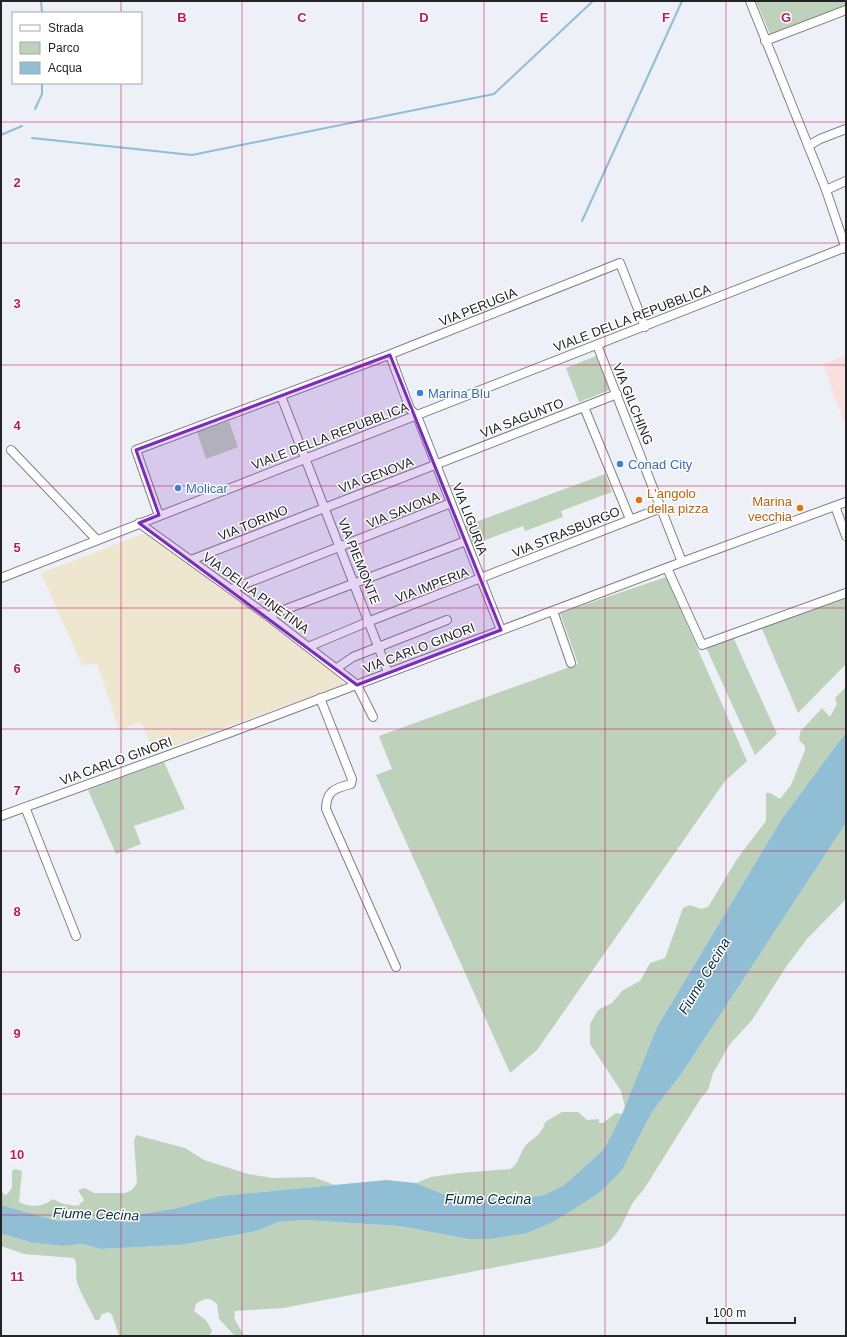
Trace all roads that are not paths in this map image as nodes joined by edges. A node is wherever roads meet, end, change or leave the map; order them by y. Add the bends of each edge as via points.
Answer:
1 (750, 1) edge
2 (846, 10) edge
3 (765, 41) junction
4 (846, 129) edge
5 (808, 146) junction
6 (846, 181) edge
7 (826, 190) junction
8 (846, 248) edge
9 (645, 327) junction
10 (597, 345) junction
11 (390, 354) junction
12 (617, 394) junction
13 (281, 396) junction
14 (584, 407) junction
15 (417, 416) junction
16 (11, 450) dead end
17 (305, 459) junction
18 (436, 464) junction
19 (846, 502) edge
20 (451, 503) junction
21 (835, 506) junction
22 (324, 507) junction
23 (661, 508) junction
24 (160, 515) junction
25 (630, 519) junction
26 (139, 523) junction
27 (846, 536) edge
28 (97, 540) junction
29 (466, 541) junction
30 (341, 547) junction
31 (191, 560) junction
32 (682, 562) junction
33 (667, 568) junction
34 (1, 578) edge
35 (481, 579) junction
36 (355, 584) junction
37 (232, 589) junction
38 (846, 593) edge
39 (553, 611) junction
40 (268, 616) junction
41 (447, 620) dead end
42 (370, 621) junction
43 (501, 630) junction
44 (379, 646) junction
45 (308, 647) junction
46 (571, 663) dead end
47 (337, 668) junction
48 (388, 672) junction
49 (357, 685) junction
50 (320, 698) junction
51 (373, 717) dead end
52 (25, 807) junction
53 (1, 816) edge
54 (76, 936) dead end
55 (396, 967) dead end

1 - 3 street
2 - 3 street
3 - 5 street
4 - 5 street
5 - 7 street
6 - 7 street
7 - 8 street
8 - 9 street, VIALE DELLA REPUBBLICA
9 - 10 street, VIALE DELLA REPUBBLICA
9 - 11 street, VIA PERUGIA via 620,263
10 - 12 street, VIA GILCHING
10 - 15 street, VIALE DELLA REPUBBLICA
11 - 13 street, VIA PERUGIA
11 - 15 street, VIA LIGURIA via 410,409
12 - 14 street, VIA SAGUNTO
12 - 23 street, VIA GILCHING
13 - 17 street, VIA PIEMONTE
13 - 24 street, VIA PERUGIA via 136,450
14 - 18 street, VIA SAGUNTO
14 - 25 street
15 - 17 street, VIALE DELLA REPUBBLICA
15 - 18 street, VIA LIGURIA
16 - 28 street
17 - 22 street, VIA PIEMONTE
17 - 24 street, VIALE DELLA REPUBBLICA
18 - 20 street, VIA LIGURIA
18 - 22 street, VIA GENOVA
19 - 21 street, VIA CARLO GINORI
20 - 29 street, VIA LIGURIA
20 - 30 street, VIA SAVONA
21 - 27 street
21 - 32 street, VIA CARLO GINORI
22 - 30 street, VIA PIEMONTE
22 - 31 street, VIA TORINO
23 - 25 street, VIA STRASBURGO
23 - 32 street, VIA GILCHING
24 - 26 street, VIALE DELLA REPUBBLICA
25 - 35 street, VIA STRASBURGO
26 - 28 street, VIALE DELLA REPUBBLICA
26 - 31 street, VIA DELLA PINETINA
28 - 34 street, VIALE DELLA REPUBBLICA
29 - 35 street, VIA LIGURIA
29 - 36 street
30 - 36 street, VIA PIEMONTE
30 - 37 street, VIA SAVONA
31 - 37 street, VIA DELLA PINETINA
32 - 33 street, VIA CARLO GINORI
33 - 38 street via 702,645
33 - 39 street, VIA CARLO GINORI
35 - 42 street, VIA IMPERIA
35 - 43 street, VIA LIGURIA
36 - 40 street
36 - 42 street, VIA PIEMONTE
37 - 40 street, VIA DELLA PINETINA
39 - 43 street, VIA CARLO GINORI
39 - 46 street
40 - 45 street, VIA DELLA PINETINA
41 - 44 street
42 - 44 street, VIA PIEMONTE
42 - 45 street, VIA IMPERIA
43 - 48 street, VIA CARLO GINORI
44 - 47 street via 353,657
44 - 48 street, VIA PIEMONTE
45 - 47 street, VIA DELLA PINETINA
47 - 49 street, VIA DELLA PINETINA
48 - 49 street, VIA CARLO GINORI
49 - 50 street, VIA CARLO GINORI
49 - 51 street
50 - 52 street, VIA CARLO GINORI
50 - 55 street via 352,779 351,784 334,789 326,799 326,809
52 - 53 street, VIA CARLO GINORI
52 - 54 street

